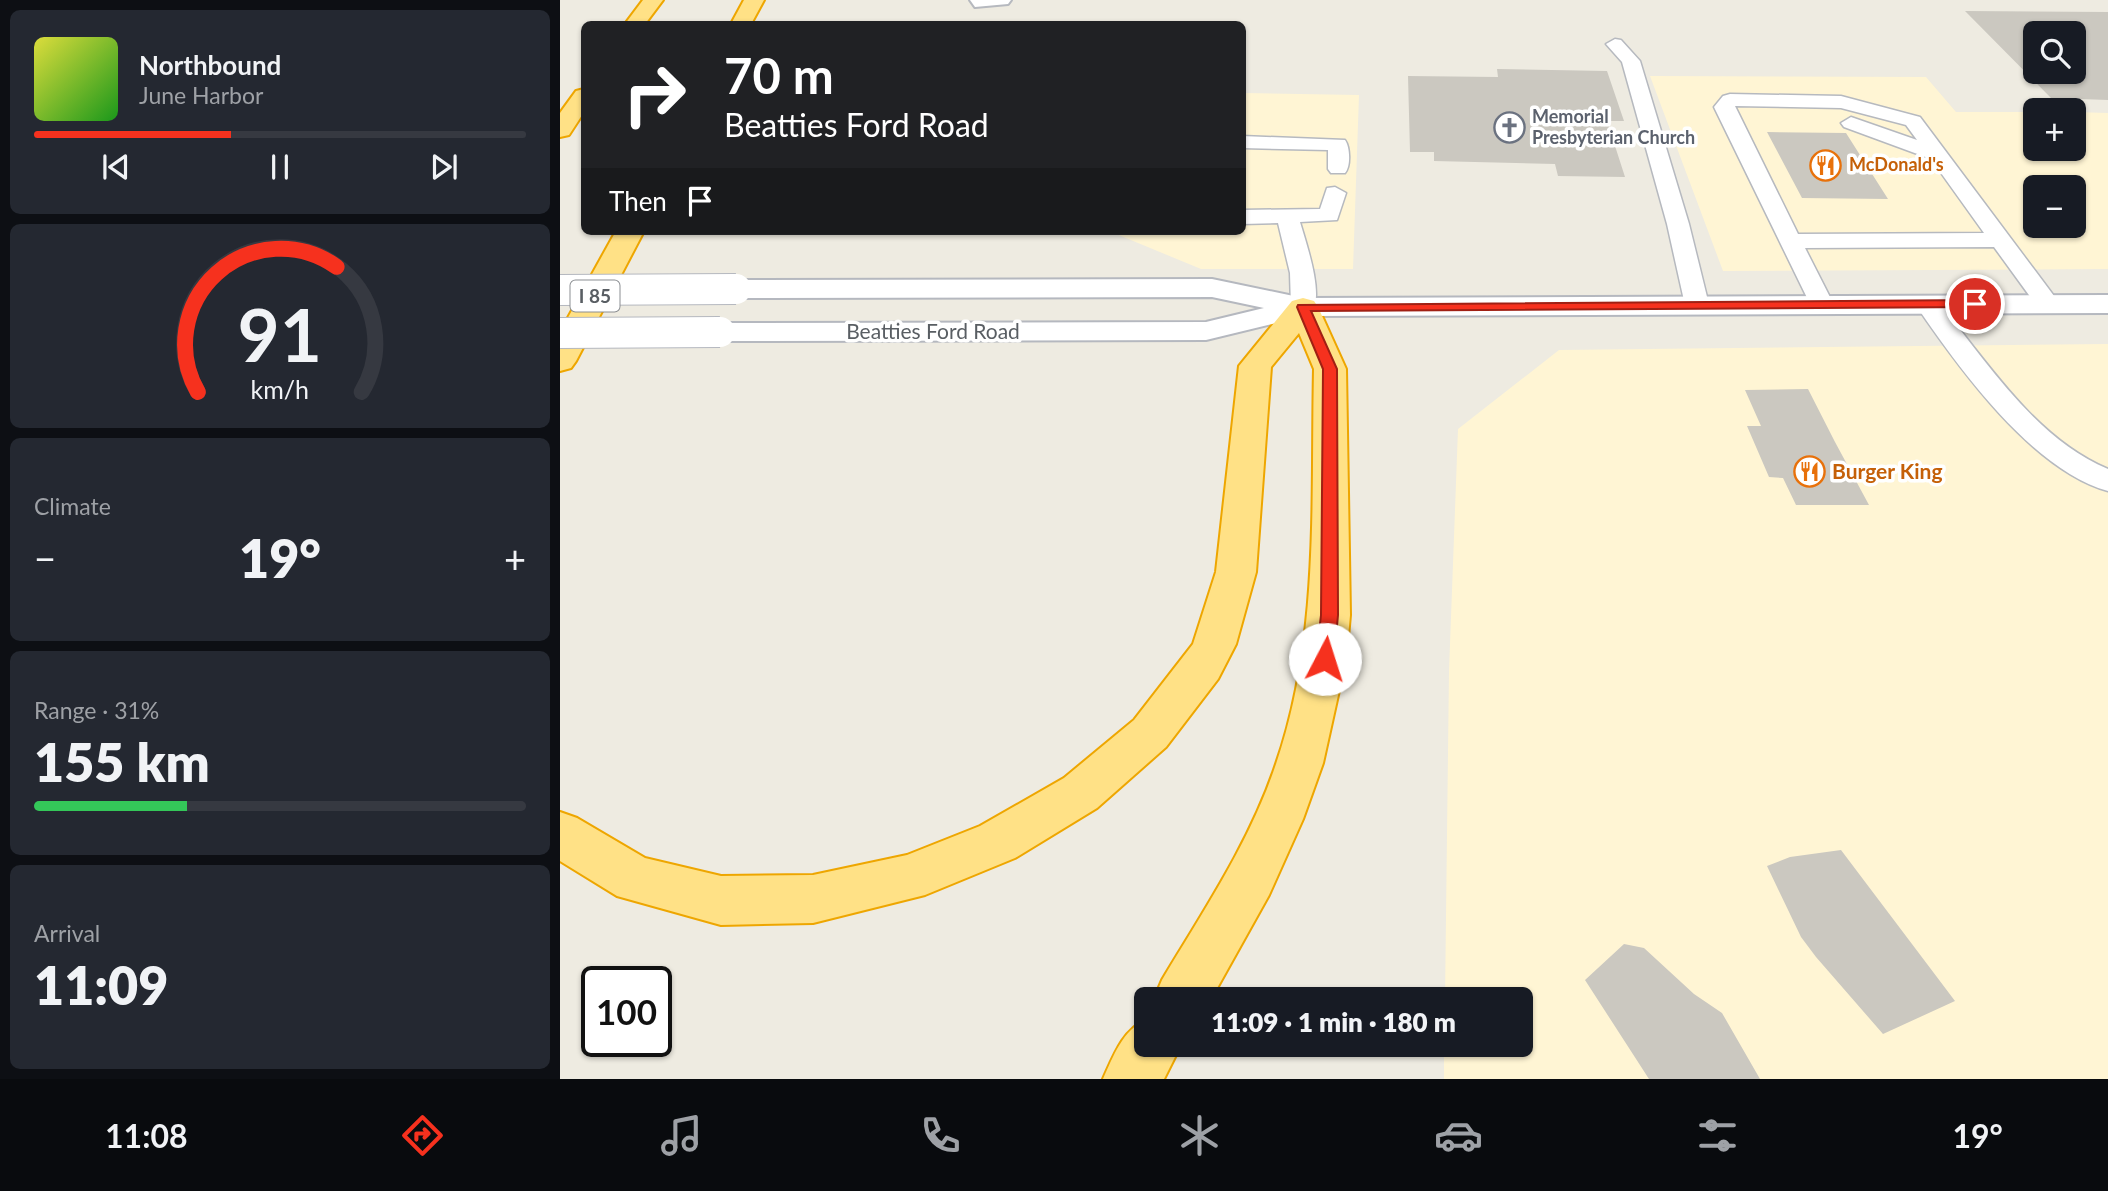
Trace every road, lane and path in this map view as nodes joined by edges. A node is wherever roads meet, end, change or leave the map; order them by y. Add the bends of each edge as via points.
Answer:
1 (653, 0) edge
2 (754, 0) edge
3 (637, 21) edge
4 (743, 21) edge
5 (1615, 44) dead end
6 (581, 100) edge
7 (1757, 118) dead end
8 (560, 130) edge
9 (1246, 142) edge
10 (1313, 144) junction
11 (1935, 154) junction
12 (1310, 169) dead end
13 (1338, 169) dead end
14 (1790, 190) dead end
15 (1307, 192) dead end
16 (1335, 193) dead end
17 (1775, 209) junction
18 (1295, 216) junction
19 (1246, 217) edge
20 (628, 235) edge
21 (1999, 240) junction
22 (1791, 241) junction
23 (560, 290) edge
24 (1822, 304) junction
25 (1927, 304) junction
26 (2048, 304) junction
27 (2108, 304) edge
28 (1697, 305) junction
29 (1303, 307) junction
30 (560, 333) edge
31 (560, 361) edge
32 (2108, 481) edge
33 (560, 834) edge
34 (1188, 987) edge
35 (1146, 1057) edge
36 (1132, 1079) edge

1 - 3 highway
2 - 4 highway
5 - 28 lane via 1630,61
6 - 8 highway
7 - 11 lane via 1776,108 1813,110
9 - 10 lane
10 - 12 lane
10 - 13 lane via 1338,144
11 - 17 lane via 1913,121 1868,108 1841,102 1730,100 1724,107
11 - 21 lane
14 - 17 lane
15 - 18 lane
16 - 18 lane via 1329,215
17 - 22 lane
18 - 19 lane
18 - 29 lane
20 - 31 highway, I 85
21 - 22 lane
21 - 26 lane
22 - 24 lane
23 - 29 main road, Beatties Ford Road, bridge via 1212,288
24 - 25 main road, Beatties Ford Road
24 - 28 main road, Beatties Ford Road
25 - 26 main road, Beatties Ford Road
25 - 32 lane via 2026,425 2057,453
26 - 27 main road, Beatties Ford Road
28 - 29 main road, Beatties Ford Road
29 - 30 main road, Beatties Ford Road, bridge via 1206,331
29 - 33 highway via 1255,366 1236,572 1219,635 1203,666 1156,728 1088,788 999,843 947,865 830,895 773,901 717,900 667,892 584,855
29 - 34 highway via 1330,369 1325,659 1300,763 1279,819
35 - 36 highway

